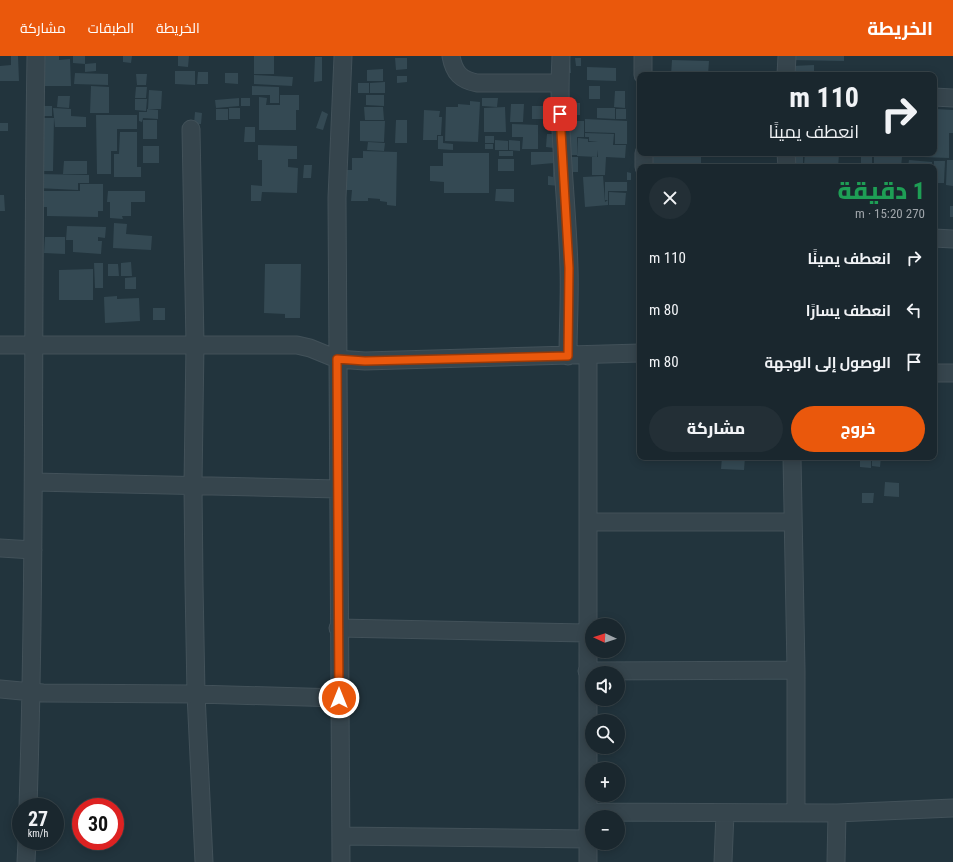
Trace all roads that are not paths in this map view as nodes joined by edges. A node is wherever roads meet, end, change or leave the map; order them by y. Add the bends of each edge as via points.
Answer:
1 (36, 56) edge
2 (343, 56) edge
3 (451, 56) edge
4 (561, 56) edge
5 (643, 56) edge
6 (787, 56) edge
7 (644, 72) edge
8 (786, 72) edge
9 (560, 83) junction
10 (937, 98) edge
11 (953, 98) edge
12 (191, 129) dead end
13 (937, 238) edge
14 (953, 239) edge
15 (195, 344) junction
16 (0, 345) edge
17 (35, 345) junction
18 (637, 353) edge
19 (588, 355) junction
20 (568, 356) junction
21 (337, 359) junction
22 (937, 373) edge
23 (953, 373) edge
24 (792, 460) edge
25 (34, 482) junction
26 (193, 485) junction
27 (338, 489) junction
28 (588, 522) junction
29 (793, 522) junction
30 (0, 548) edge
31 (33, 550) junction
32 (587, 618) edge
33 (338, 628) junction
34 (585, 633) edge
35 (796, 670) junction
36 (625, 671) edge
37 (0, 689) edge
38 (32, 693) junction
39 (196, 694) junction
40 (339, 698) junction
41 (587, 706) edge
42 (28, 798) edge
43 (953, 808) edge
44 (588, 810) edge
45 (625, 812) edge
46 (725, 813) junction
47 (796, 813) junction
48 (837, 813) junction
49 (341, 836) junction
50 (585, 839) edge
51 (27, 850) edge
52 (588, 850) edge
53 (26, 862) edge
54 (204, 862) edge
55 (341, 862) edge
56 (588, 862) edge
57 (723, 862) edge
58 (836, 862) edge

1 - 17 street
2 - 21 street via 337,198
3 - 9 street via 458,76 466,81
4 - 9 street
5 - 7 street
6 - 8 street
9 - 20 street via 561,145 569,268
10 - 11 street
12 - 15 street
13 - 14 street
15 - 17 street
15 - 21 street via 297,345
15 - 26 street
16 - 17 street
17 - 25 street
18 - 19 street
19 - 20 street
19 - 28 street
20 - 21 street via 365,361
21 - 27 street
22 - 23 street
24 - 29 street
25 - 26 street
25 - 31 street
26 - 27 street
26 - 39 street
27 - 33 street
28 - 29 street
28 - 32 street
29 - 35 street
30 - 31 street
31 - 38 street
33 - 34 street
33 - 40 street
35 - 36 street
35 - 47 street
37 - 38 street
38 - 39 street
38 - 42 street
39 - 40 street
39 - 54 street
40 - 49 street
41 - 44 street
43 - 48 street
45 - 46 street
46 - 47 street
46 - 57 street
47 - 48 street
48 - 58 street
49 - 50 street
49 - 55 street
51 - 53 street
52 - 56 street

